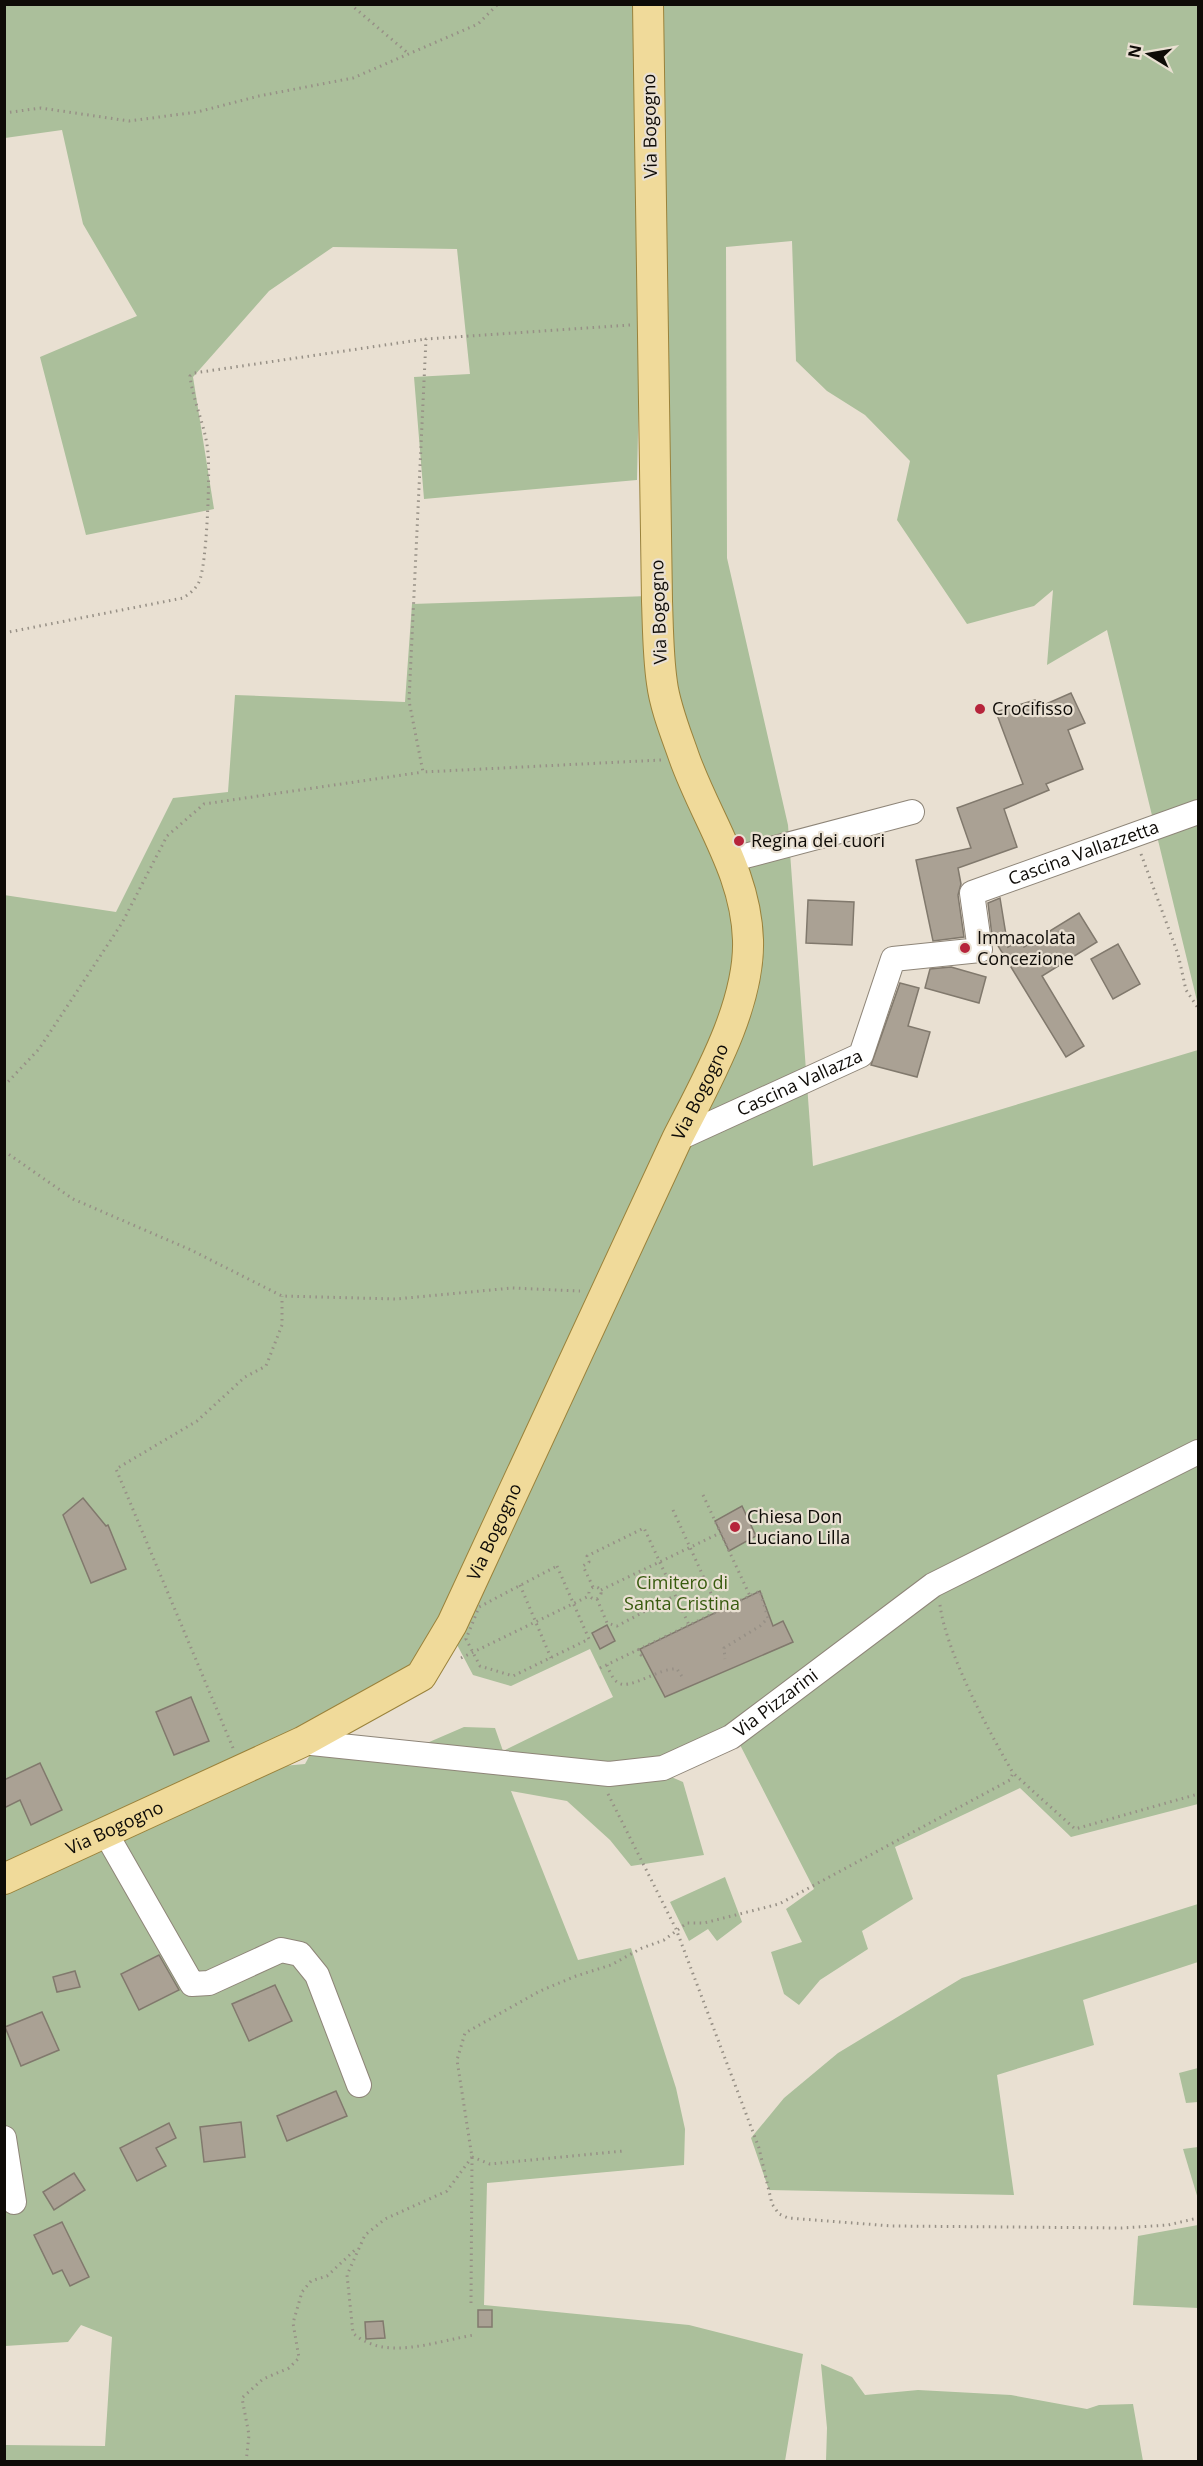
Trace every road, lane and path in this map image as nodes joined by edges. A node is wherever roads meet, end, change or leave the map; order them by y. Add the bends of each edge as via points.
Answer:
1 (350, 4) edge
2 (498, 4) edge
3 (648, 4) edge
4 (409, 54) junction
5 (4, 113) edge
6 (653, 324) junction
7 (426, 339) junction
8 (4, 633) edge
9 (684, 759) junction
10 (423, 772) junction
11 (912, 812) dead end
12 (1198, 812) edge
13 (1134, 835) junction
14 (730, 860) junction
15 (971, 895) joint
16 (1198, 1008) edge
17 (4, 1086) edge
18 (677, 1139) junction
19 (4, 1151) edge
20 (606, 1291) junction
21 (282, 1296) junction
22 (1198, 1452) edge
23 (703, 1495) dead end
24 (673, 1510) dead end
25 (720, 1533) junction
26 (690, 1547) junction
27 (659, 1562) junction
28 (940, 1581) junction
29 (520, 1585) junction
30 (593, 1587) junction
31 (601, 1590) junction
32 (589, 1596) junction
33 (675, 1596) junction
34 (750, 1596) junction
35 (597, 1599) junction
36 (574, 1603) junction
37 (718, 1611) junction
38 (535, 1622) junction
39 (689, 1625) junction
40 (638, 1650) junction
41 (473, 1652) junction
42 (643, 1654) dead end
43 (551, 1658) junction
44 (725, 1659) dead end
45 (454, 1661) dead end
46 (607, 1665) junction
47 (600, 1668) dead end
48 (684, 1678) dead end
49 (302, 1742) junction
50 (242, 1769) junction
51 (598, 1773) junction
52 (1013, 1773) junction
53 (1198, 1794) edge
54 (105, 1832) junction
55 (4, 1879) edge
56 (676, 1929) junction
57 (358, 2085) dead end
58 (4, 2138) edge
59 (623, 2151) dead end
60 (472, 2157) junction
61 (14, 2202) dead end
62 (1198, 2218) edge
63 (358, 2248) junction
64 (471, 2303) dead end
65 (474, 2335) dead end
66 (246, 2462) edge

1 - 4 path
2 - 4 path via 478,24
3 - 6 main road, Via Bogogno
4 - 5 path via 353,78 197,112 129,121 41,108
6 - 7 path
6 - 9 main road, Via Bogogno via 662,685
7 - 8 path via 194,372 190,376 192,389 208,451 205,549 199,582 183,598
7 - 10 path via 410,701
9 - 10 path
9 - 14 main road, Via Bogogno
10 - 17 path via 204,804 167,836 122,923 39,1049
11 - 14 street
12 - 13 street, Cascina Vallazzetta
13 - 15 street, Cascina Vallazzetta
13 - 16 path via 1178,954 1186,990
14 - 18 main road, Via Bogogno via 746,910 748,942 740,998 707,1081
15 - 18 street, Cascina Vallazza via 980,950 893,959 861,1055
18 - 20 main road, Via Bogogno
19 - 21 path via 73,1198 191,1250
20 - 21 path via 512,1288 396,1299
20 - 49 main road, Via Bogogno via 452,1624 421,1676
21 - 50 path via 282,1325 266,1366 245,1377 196,1421 116,1469
22 - 28 street, Via Pizzarini
23 - 25 path
24 - 26 path
25 - 26 path
25 - 34 path
26 - 27 path
26 - 37 path
27 - 30 path via 644,1528 587,1556 590,1562 583,1566
27 - 31 path
27 - 33 path
28 - 51 street, Via Pizzarini via 731,1737 663,1768
28 - 52 path via 944,1628
29 - 36 path via 557,1566
29 - 38 path
29 - 41 path via 479,1607 466,1639
30 - 31 path
30 - 32 path
31 - 35 path
32 - 35 path
32 - 36 path
33 - 35 path via 617,1626 607,1623
33 - 39 path
34 - 37 path
34 - 44 path via 760,1591 768,1618 724,1648
36 - 38 path
36 - 43 path via 590,1639
37 - 39 path
38 - 41 path
38 - 43 path
39 - 40 path
40 - 42 path
40 - 46 path
41 - 43 path via 480,1666 513,1676
41 - 45 path
46 - 47 path
46 - 48 path via 616,1681 623,1684 666,1669 677,1670
49 - 50 main road, Via Bogogno
49 - 51 street, Via Pizzarini
50 - 54 main road, Via Bogogno
51 - 56 path
52 - 53 path via 1075,1829
52 - 56 path via 1010,1780 779,1904 704,1923 687,1923
54 - 55 main road, Via Bogogno
54 - 57 street via 192,1984 209,1983 281,1950 300,1953 317,1975
56 - 60 path via 664,1940 540,1991 465,2033 457,2060
56 - 62 path via 759,2148 772,2204 779,2214 788,2218 903,2226 1122,2228 1168,2225
58 - 61 street
59 - 60 path via 490,2164
60 - 63 path via 447,2191 385,2219 365,2235
60 - 64 path
63 - 65 path via 347,2275 353,2333 363,2342 407,2348
63 - 66 path via 327,2276 311,2281 302,2292 293,2323 299,2358 288,2368 263,2379 242,2398 249,2435

